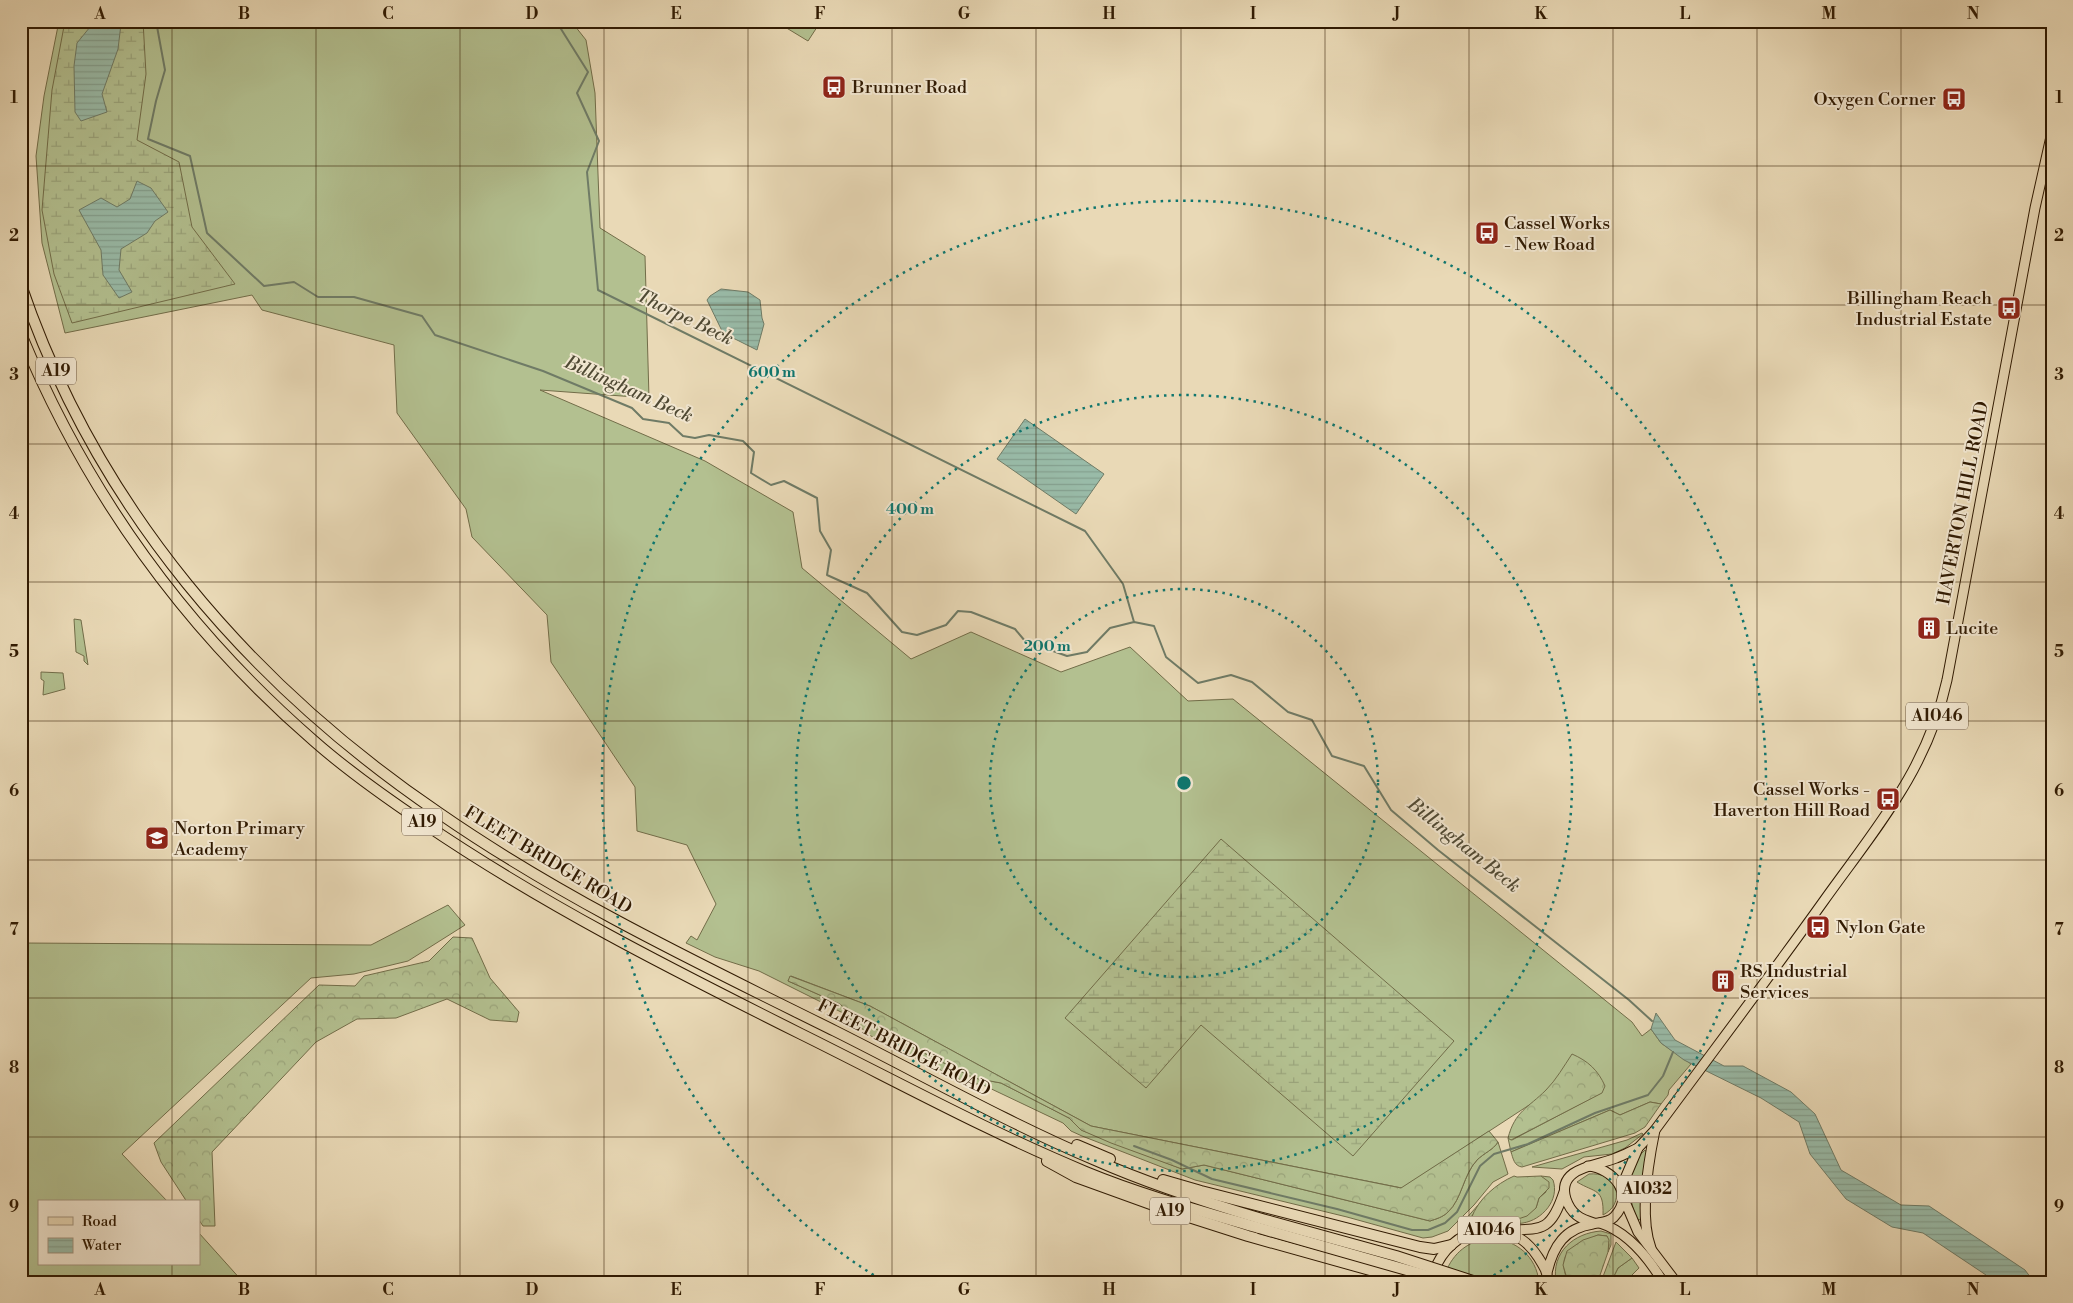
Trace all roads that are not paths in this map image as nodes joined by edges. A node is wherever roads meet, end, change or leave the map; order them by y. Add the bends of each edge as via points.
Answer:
1 (2052, 132) edge
2 (21, 285) edge
3 (21, 334) edge
4 (928, 1078) junction
5 (985, 1125) junction
6 (1655, 1130) junction
7 (1638, 1148) junction
8 (1588, 1166) junction
9 (1564, 1192) junction
10 (1622, 1192) junction
11 (1597, 1223) junction
12 (1261, 1224) junction
13 (1496, 1230) junction
14 (1451, 1245) junction
15 (1651, 1248) junction
16 (1366, 1270) junction
17 (1548, 1279) edge
18 (1394, 1282) edge
19 (1413, 1282) edge
20 (1433, 1282) edge
21 (1449, 1282) edge
22 (1476, 1282) edge
23 (1663, 1282) edge
24 (1676, 1282) edge

1 - 6 main road, HAVERTON HILL ROAD / A1046 via 1947,680 1935,724 1917,766 1878,829
2 - 4 highway, FLEET BRIDGE ROAD / A19 via 49,356 79,418 147,532 228,633 323,726 442,816 580,900
3 - 5 highway, FLEET BRIDGE ROAD / A19 via 45,391 85,466 154,570 248,679 329,753 469,854 592,927
4 - 12 highway, FLEET BRIDGE ROAD / A19 via 1099,1162
4 - 14 highway, A19 via 1170,1183 1429,1249
5 - 12 highway, FLEET BRIDGE ROAD / A19 via 1102,1178 1171,1202
5 - 16 highway, A19 via 1076,1177 1170,1211
6 - 7 main road, HAVERTON HILL ROAD / A1046
6 - 15 main road, A1032 via 1645,1218
7 - 8 main road, HAVERTON HILL ROAD / A1046
7 - 10 main road, HAVERTON HILL ROAD / A1046
8 - 9 main road, A1046 via 1572,1175
8 - 10 main road via 1610,1174
9 - 11 main road via 1575,1215
9 - 13 main road, A1046 via 1558,1210 1544,1226 1524,1231
10 - 11 main road, A1046 via 1620,1207 1614,1216
10 - 15 main road, A1032 via 1633,1224
11 - 17 main road, A1046 via 1580,1227 1556,1244
11 - 23 main road, A1032 via 1617,1230 1631,1242
12 - 21 highway, A19, bridge
12 - 22 highway, A19, bridge via 1396,1256
13 - 14 main road, A1046 via 1475,1231
13 - 17 main road, A1046 via 1528,1246
14 - 20 main road, A1046 via 1440,1258
15 - 24 main road, A1032
16 - 18 highway
16 - 19 highway, A19

